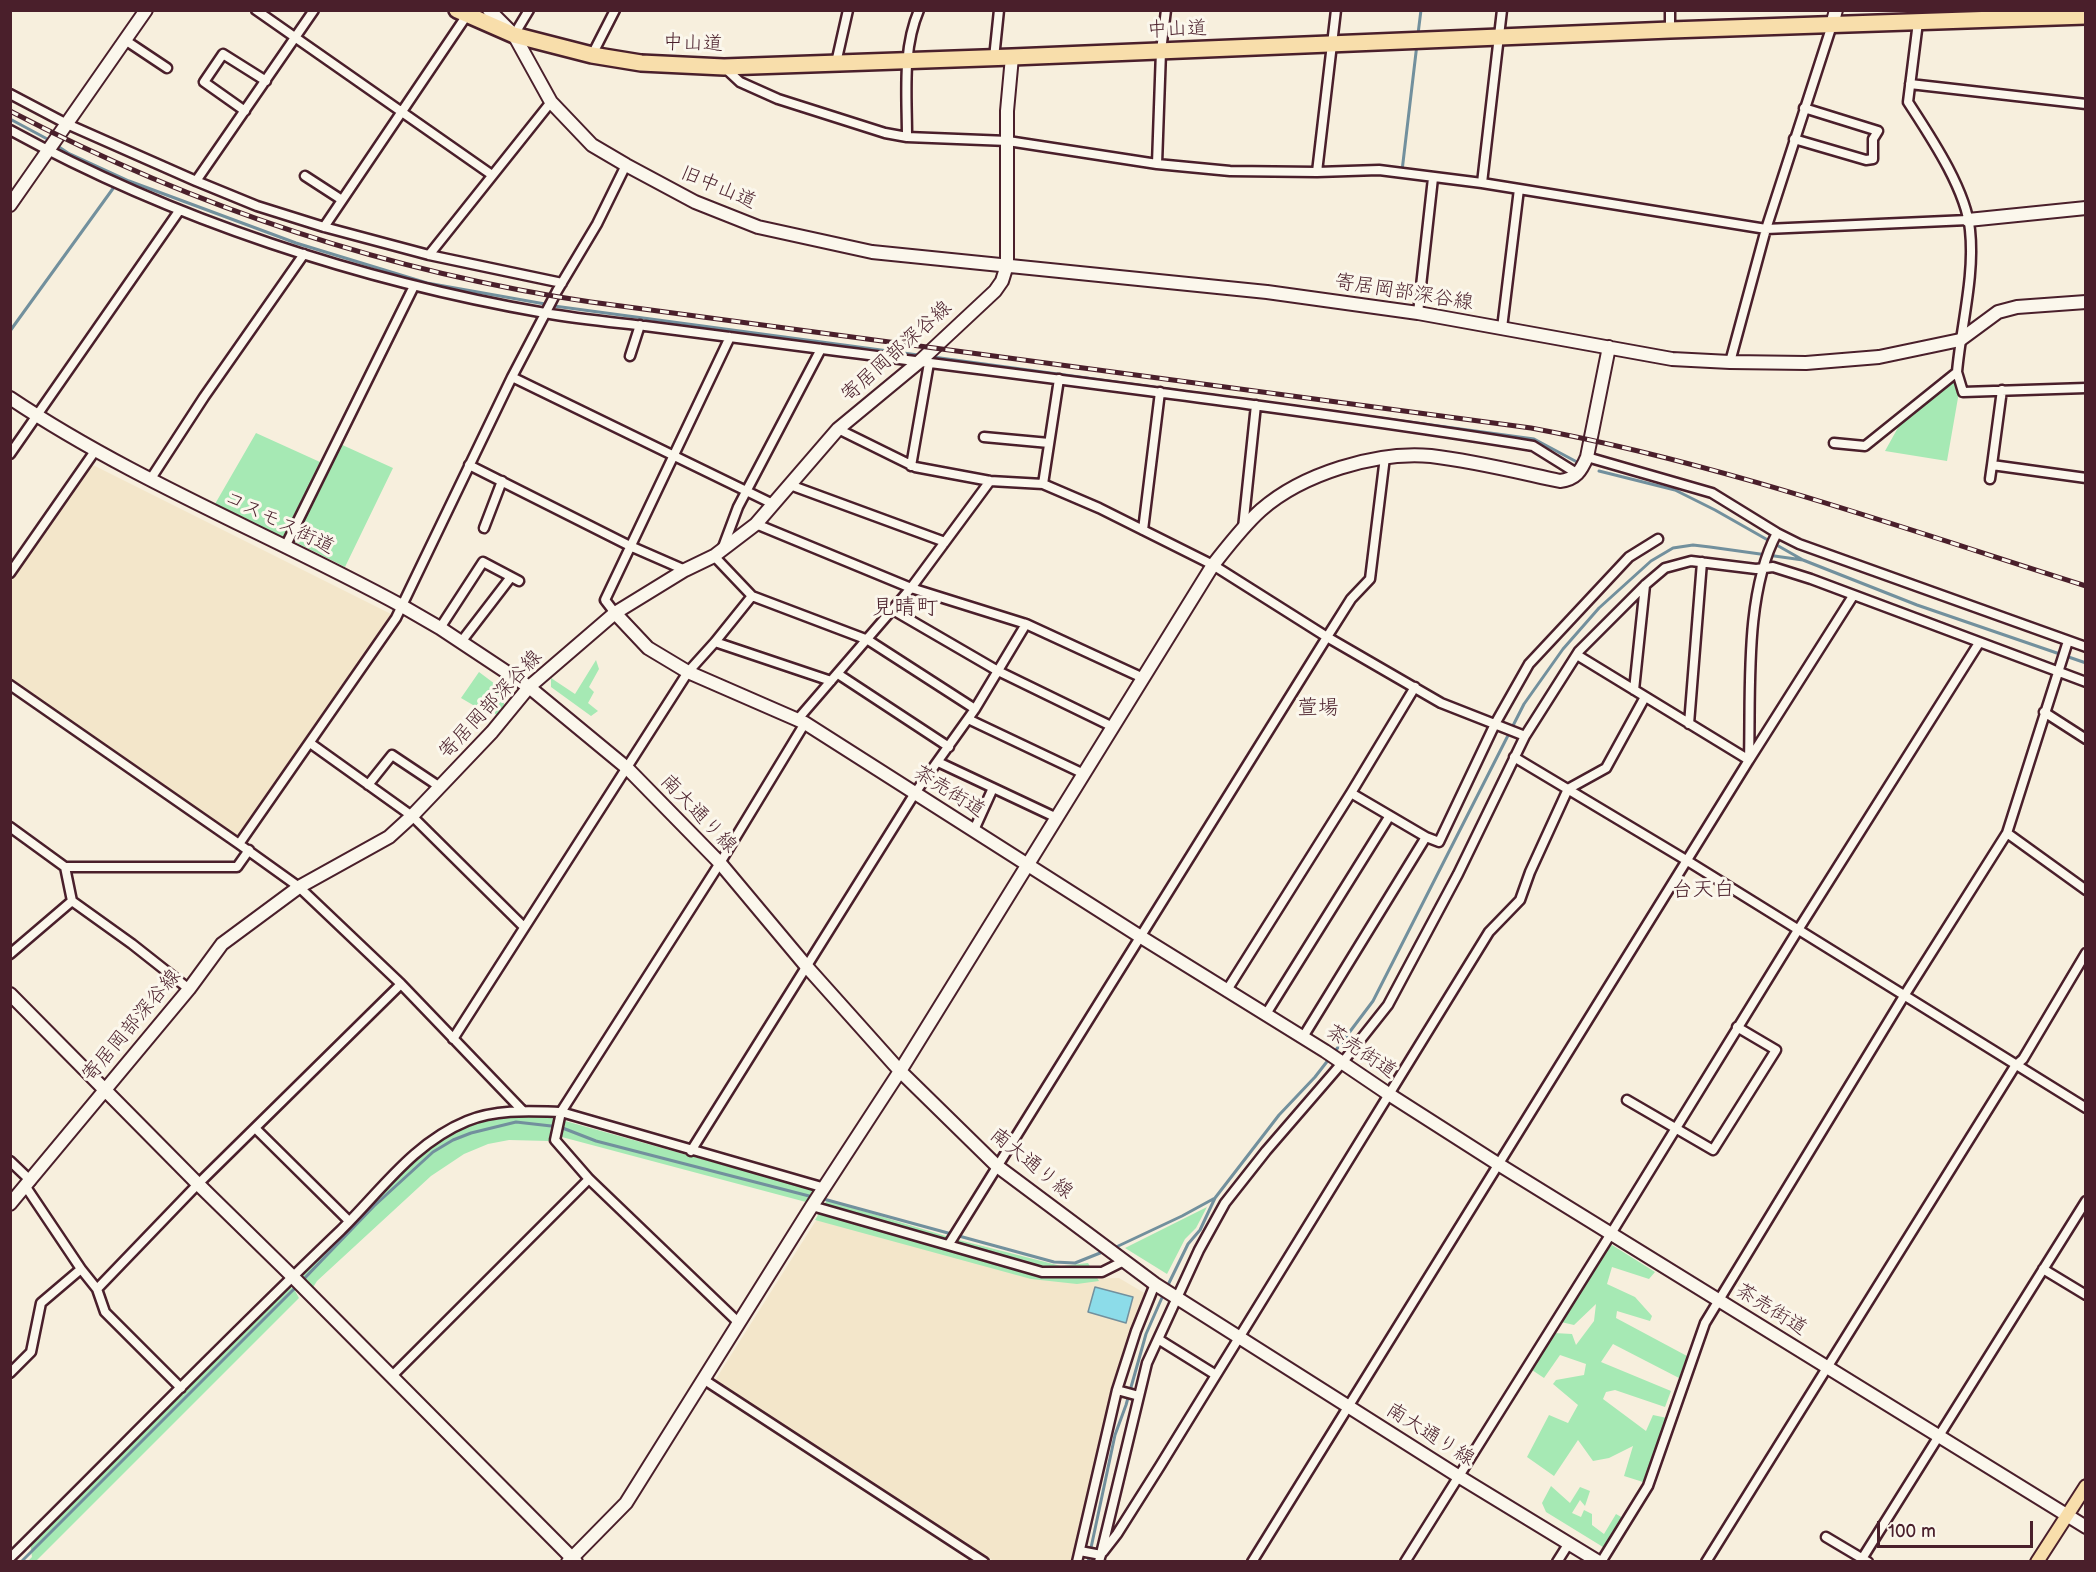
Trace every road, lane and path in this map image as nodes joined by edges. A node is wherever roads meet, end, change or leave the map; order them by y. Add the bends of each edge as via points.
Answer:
1 (256, 10) edge
2 (314, 10) edge
3 (489, 10) edge
4 (529, 10) edge
5 (615, 10) edge
6 (848, 10) edge
7 (919, 10) edge
8 (999, 10) edge
9 (1166, 10) edge
10 (1336, 10) edge
11 (1502, 10) edge
12 (1670, 10) edge
13 (142, 12) edge
14 (462, 13) edge
15 (2085, 16) edge
16 (1834, 18) edge
17 (1918, 22) junction
18 (1670, 30) junction
19 (514, 35) junction
20 (1498, 37) junction
21 (295, 38) junction
22 (125, 40) junction
23 (1333, 44) junction
24 (1161, 51) junction
25 (592, 55) junction
26 (1012, 57) junction
27 (994, 58) junction
28 (906, 60) junction
29 (836, 63) junction
30 (724, 67) junction
31 (168, 68) dead end
32 (266, 81) junction
33 (1910, 84) junction
34 (10, 94) edge
35 (551, 102) junction
36 (2085, 104) edge
37 (1804, 108) junction
38 (245, 111) junction
39 (402, 113) junction
40 (67, 124) junction
41 (10, 130) edge
42 (907, 137) junction
43 (1794, 139) junction
44 (1008, 141) junction
45 (49, 151) junction
46 (1157, 164) junction
47 (626, 165) junction
48 (1317, 172) junction
49 (492, 175) junction
50 (305, 176) dead end
51 (1433, 178) junction
52 (196, 180) junction
53 (1482, 183) junction
54 (1519, 189) junction
55 (342, 200) junction
56 (10, 205) edge
57 (2085, 208) edge
58 (179, 211) junction
59 (1968, 220) junction
60 (324, 227) junction
61 (1766, 229) junction
62 (304, 254) junction
63 (429, 255) junction
64 (1007, 265) junction
65 (562, 283) junction
66 (414, 286) junction
67 (2085, 302) edge
68 (546, 313) junction
69 (1418, 313) junction
70 (640, 326) junction
71 (1502, 328) junction
72 (730, 337) junction
73 (1960, 340) junction
74 (1609, 347) junction
75 (821, 349) junction
76 (630, 356) dead end
77 (1730, 362) junction
78 (924, 363) junction
79 (1957, 372) junction
80 (512, 377) junction
81 (1059, 378) junction
82 (2085, 388) edge
83 (2002, 390) junction
84 (1160, 392) junction
85 (10, 398) edge
86 (1256, 405) junction
87 (37, 416) junction
88 (838, 429) junction
89 (984, 437) dead end
90 (1049, 443) junction
91 (1834, 443) dead end
92 (95, 451) junction
93 (10, 454) edge
94 (673, 455) junction
95 (1385, 457) junction
96 (1587, 457) junction
97 (469, 465) junction
98 (1992, 465) junction
99 (911, 466) junction
100 (1578, 474) junction
101 (2085, 478) edge
102 (1990, 479) dead end
103 (150, 480) junction
104 (990, 481) junction
105 (502, 482) junction
106 (1043, 484) junction
107 (790, 485) junction
108 (746, 491) junction
109 (773, 504) junction
110 (756, 525) junction
111 (484, 528) dead end
112 (1243, 528) junction
113 (1143, 530) junction
114 (1658, 539) dead end
115 (945, 542) junction
116 (630, 546) junction
117 (285, 547) junction
118 (1770, 550) junction
119 (718, 553) junction
120 (1702, 562) junction
121 (1213, 566) junction
122 (685, 570) junction
123 (10, 573) edge
124 (1645, 585) junction
125 (911, 588) junction
126 (752, 596) junction
127 (1853, 596) junction
128 (402, 606) junction
129 (893, 610) junction
130 (615, 613) junction
131 (1026, 624) junction
132 (440, 628) junction
133 (1327, 637) junction
134 (868, 640) junction
135 (461, 642) junction
136 (716, 642) junction
137 (1979, 643) junction
138 (2068, 643) junction
139 (2085, 647) edge
140 (1576, 655) junction
141 (2058, 670) junction
142 (998, 671) junction
143 (688, 672) junction
144 (835, 678) junction
145 (1143, 678) junction
146 (2085, 682) edge
147 (10, 685) edge
148 (529, 687) junction
149 (1416, 687) junction
150 (1634, 690) junction
151 (1645, 697) junction
152 (975, 709) junction
153 (2044, 712) junction
154 (968, 719) junction
155 (802, 721) junction
156 (1689, 723) junction
157 (1498, 724) junction
158 (1113, 728) junction
159 (1522, 735) junction
160 (2085, 739) edge
161 (310, 743) junction
162 (949, 747) junction
163 (1514, 757) junction
164 (1749, 760) junction
165 (938, 762) junction
166 (627, 768) junction
167 (1084, 774) junction
168 (368, 785) junction
169 (440, 787) junction
170 (993, 788) junction
171 (1568, 789) junction
172 (1351, 793) junction
173 (915, 794) junction
174 (412, 816) junction
175 (1389, 817) junction
176 (1057, 818) junction
177 (10, 827) edge
178 (974, 830) junction
179 (2007, 833) junction
180 (1426, 837) junction
181 (239, 844) junction
182 (249, 850) junction
183 (1686, 860) junction
184 (720, 863) junction
185 (1028, 864) junction
186 (65, 867) junction
187 (299, 887) junction
188 (2085, 890) edge
189 (72, 901) junction
190 (524, 927) junction
191 (1798, 930) junction
192 (1141, 937) junction
193 (10, 954) edge
194 (2085, 954) edge
195 (807, 967) junction
196 (400, 984) junction
197 (189, 989) junction
198 (1227, 990) junction
199 (10, 994) edge
200 (1904, 996) junction
201 (1266, 1014) junction
202 (1737, 1027) junction
203 (1303, 1037) junction
204 (453, 1039) junction
205 (1341, 1062) junction
206 (2015, 1066) junction
207 (900, 1071) junction
208 (105, 1088) junction
209 (1390, 1095) junction
210 (1627, 1100) dead end
211 (2085, 1108) edge
212 (522, 1110) junction
213 (560, 1116) junction
214 (255, 1128) junction
215 (1674, 1128) junction
216 (691, 1151) junction
217 (10, 1161) edge
218 (1498, 1164) junction
219 (997, 1166) junction
220 (589, 1179) junction
221 (29, 1184) junction
222 (198, 1184) junction
223 (825, 1188) junction
224 (2085, 1201) edge
225 (10, 1204) edge
226 (812, 1206) junction
227 (349, 1221) junction
228 (1612, 1232) junction
229 (949, 1244) junction
230 (1124, 1261) junction
231 (81, 1269) junction
232 (2043, 1269) junction
233 (292, 1276) junction
234 (1155, 1284) junction
235 (97, 1289) junction
236 (2085, 1295) edge
237 (1176, 1298) junction
238 (1719, 1300) junction
239 (739, 1323) junction
240 (1239, 1337) junction
241 (1158, 1339) junction
242 (1828, 1369) junction
243 (10, 1373) edge
244 (1216, 1375) junction
245 (391, 1377) junction
246 (703, 1379) junction
247 (181, 1388) junction
248 (1117, 1390) junction
249 (1139, 1396) junction
250 (1349, 1407) junction
251 (1938, 1437) junction
252 (1458, 1476) junction
253 (2085, 1486) edge
254 (2066, 1515) junction
255 (2085, 1527) edge
256 (1826, 1537) dead end
257 (1569, 1543) junction
258 (1082, 1551) junction
259 (11, 1556) edge
260 (1099, 1557) edge
261 (572, 1560) edge
262 (1863, 1560) edge
263 (984, 1562) edge
264 (1077, 1562) edge
265 (1252, 1562) edge
266 (1405, 1562) edge
267 (1557, 1562) edge
268 (1600, 1562) edge
269 (1706, 1562) edge
270 (2037, 1562) edge

1 - 21 street
2 - 21 street
3 - 19 street, 旧中山道
4 - 19 street
5 - 25 street
6 - 29 street
7 - 28 street
8 - 27 street
9 - 24 street
10 - 23 street
11 - 20 street
12 - 18 street
13 - 22 street
14 - 19 highway, 中山道
14 - 39 street
15 - 17 highway, 中山道
16 - 17 highway, 中山道
16 - 18 highway, 中山道
16 - 37 street
17 - 33 street
18 - 20 highway, 中山道
19 - 25 highway, 中山道
19 - 35 street, 旧中山道
20 - 23 highway, 中山道
20 - 53 street
21 - 32 street
21 - 39 street
22 - 31 street
22 - 40 street
23 - 24 highway, 中山道
23 - 48 street
24 - 26 highway, 中山道
24 - 46 street
25 - 30 highway, 中山道 via 641,63
26 - 27 highway, 中山道
26 - 44 street
27 - 28 highway, 中山道
28 - 29 highway, 中山道
28 - 42 street
29 - 30 highway, 中山道
30 - 42 street via 740,82 778,99
32 - 38 street
32 - 38 street via 223,54 204,82
33 - 36 street
33 - 59 street via 1908,102 1954,181
34 - 40 street
35 - 47 street, 旧中山道 via 592,145
35 - 49 street
37 - 43 street
37 - 43 street via 1878,131 1873,139 1873,159
38 - 52 street
39 - 49 street
39 - 55 street
40 - 45 street
40 - 52 street
41 - 45 street
42 - 44 street
43 - 61 street
44 - 46 street
44 - 64 street
45 - 56 street
45 - 58 street
46 - 48 street via 1230,171
47 - 64 street, 旧中山道 via 695,202 758,227 892,255
47 - 65 street
48 - 51 street via 1379,170
49 - 63 street
50 - 55 street
51 - 53 street
51 - 69 street
52 - 60 street via 257,206
53 - 54 street
54 - 61 street
54 - 71 street
55 - 60 street
57 - 59 street
58 - 62 street
58 - 87 street
59 - 61 street
59 - 73 street via 1971,262
60 - 63 street
61 - 77 street
62 - 66 street
62 - 103 street
63 - 65 street
64 - 69 street, 寄居岡部深谷線 via 1267,292
64 - 78 street, 寄居岡部深谷線 via 995,291
65 - 68 street
66 - 68 street
66 - 117 street
67 - 73 street, 寄居岡部深谷線 via 1998,312
68 - 70 street
68 - 80 street
69 - 71 street, 寄居岡部深谷線
70 - 72 street
70 - 76 street
71 - 74 street, 寄居岡部深谷線
72 - 75 street
72 - 94 street
73 - 77 street, 寄居岡部深谷線 via 1880,357 1806,363
73 - 79 street
74 - 77 street, 寄居岡部深谷線 via 1672,359
74 - 96 street
75 - 78 street
75 - 108 street
78 - 81 street
78 - 88 street, 寄居岡部深谷線
78 - 99 street
79 - 83 street via 1963,392
79 - 91 street via 1865,446
80 - 94 street
80 - 97 street
81 - 84 street
81 - 90 street
82 - 83 street
83 - 98 street
84 - 86 street
84 - 113 street
85 - 87 street, コスモス街道
86 - 100 street via 1533,446
86 - 112 street
87 - 92 street, コスモス街道
87 - 93 street
88 - 99 street
88 - 107 street, 寄居岡部深谷線
89 - 90 street
90 - 106 street
92 - 103 street, コスモス街道
92 - 123 street
94 - 108 street
94 - 116 street
95 - 100 street via 1429,456 1560,481
95 - 112 street via 1323,474 1293,489 1262,509
95 - 133 street via 1370,579 1351,599
96 - 100 street
96 - 118 street via 1712,493
97 - 105 street
97 - 128 street
98 - 101 street
98 - 102 street
99 - 104 street
103 - 117 street, コスモス街道
104 - 106 street
104 - 115 street
105 - 111 street
105 - 116 street
106 - 113 street
107 - 109 street, 寄居岡部深谷線
107 - 115 street
108 - 109 street
108 - 119 street
109 - 110 street, 寄居岡部深谷線
110 - 119 street, 寄居岡部深谷線
110 - 125 street
112 - 121 street
113 - 121 street
114 - 157 street via 1629,557 1529,664
115 - 125 street
116 - 122 street
116 - 130 street via 605,600
117 - 128 street, コスモス街道
118 - 120 street via 1756,569
118 - 127 street via 1783,569
118 - 138 street via 1799,544
118 - 164 street via 1757,591 1754,620
119 - 122 street, 寄居岡部深谷線
119 - 126 street
120 - 124 street via 1665,568
120 - 156 street
121 - 133 street
121 - 145 street
122 - 130 street, 寄居岡部深谷線
124 - 140 street
124 - 150 street
125 - 129 street
125 - 131 street
126 - 134 street
126 - 136 street
127 - 137 street
127 - 164 street
128 - 132 street, コスモス街道
128 - 161 street
129 - 134 street
129 - 142 street
130 - 143 street, 茶売街道 via 640,642
130 - 148 street, 寄居岡部深谷線
131 - 142 street
131 - 145 street
132 - 135 street, コスモス街道
132 - 135 street via 483,562 515,579
133 - 149 street
133 - 192 street
134 - 144 street
134 - 152 street
135 - 148 street, コスモス街道
136 - 143 street
136 - 144 street
137 - 141 street
137 - 191 street
138 - 139 street
138 - 141 street
140 - 150 street
140 - 159 street
141 - 146 street
141 - 153 street
142 - 152 street
142 - 158 street
143 - 155 street, 茶売街道
143 - 166 street
144 - 155 street
144 - 162 street
145 - 158 street
147 - 181 street
148 - 166 street, 南大通り線
148 - 169 street, 寄居岡部深谷線
149 - 157 street via 1441,703
149 - 172 street
150 - 151 street
151 - 156 street
151 - 171 street via 1606,768
152 - 154 street
153 - 160 street
153 - 179 street
154 - 162 street
154 - 167 street
155 - 173 street, 茶売街道
155 - 184 street
156 - 164 street
157 - 159 street
157 - 180 street via 1439,842
158 - 167 street
159 - 163 street
161 - 168 street
161 - 181 street
162 - 165 street
163 - 171 street
163 - 205 street via 1458,874 1388,1005
164 - 183 street
165 - 170 street
165 - 173 street
166 - 184 street, 南大通り線
166 - 190 street
167 - 176 street
168 - 169 street via 392,755
168 - 174 street
169 - 174 street, 寄居岡部深谷線
170 - 176 street
170 - 178 street
171 - 183 street
171 - 209 street via 1520,900 1490,932
172 - 175 street
172 - 198 street
173 - 178 street, 茶売街道
173 - 195 street
174 - 187 street, 寄居岡部深谷線 via 389,837
174 - 190 street
175 - 180 street
175 - 201 street
176 - 185 street
177 - 186 street
178 - 185 street, 茶売街道
179 - 188 street
179 - 200 street
180 - 203 street
181 - 182 street
182 - 186 street via 237,867
182 - 187 street
183 - 191 street
183 - 218 street
184 - 195 street, 南大通り線
184 - 213 street
185 - 192 street, 茶売街道
185 - 207 street
186 - 189 street
187 - 196 street
187 - 197 street, 寄居岡部深谷線 via 222,944
189 - 193 street
189 - 197 street
190 - 204 street
191 - 200 street
191 - 202 street
192 - 198 street, 茶売街道
192 - 219 street
194 - 206 street via 2023,1059
195 - 207 street, 南大通り線
195 - 216 street
196 - 204 street
196 - 214 street
197 - 208 street, 寄居岡部深谷線
198 - 201 street, 茶売街道
199 - 208 street
200 - 206 street
200 - 238 street
201 - 203 street, 茶売街道
202 - 215 street
202 - 215 street via 1776,1050 1720,1140 1713,1150
203 - 205 street, 茶売街道
204 - 212 street
205 - 209 street, 茶売街道
205 - 237 street via 1225,1203
206 - 211 street
206 - 242 street
207 - 219 street, 南大通り線
207 - 223 street
208 - 221 street, 寄居岡部深谷線
208 - 222 street
209 - 218 street, 茶売街道
209 - 240 street
210 - 215 street
212 - 213 street
212 - 227 street via 467,1121 447,1132 412,1155
213 - 216 street
213 - 220 street via 555,1140
214 - 222 street
214 - 227 street
215 - 228 street
216 - 223 street
217 - 221 street
218 - 228 street, 茶売街道
218 - 250 street
219 - 229 street
219 - 230 street, 南大通り線
220 - 239 street
220 - 245 street
221 - 225 street, 寄居岡部深谷線
221 - 231 street
222 - 233 street
222 - 235 street
223 - 226 street
224 - 232 street
226 - 229 street
226 - 239 street
227 - 233 street
228 - 238 street, 茶売街道
228 - 252 street
229 - 230 street via 1042,1272 1102,1272
230 - 234 street, 南大通り線
231 - 235 street
231 - 243 street via 41,1303 31,1352
232 - 236 street
232 - 251 street
233 - 245 street
233 - 247 street
234 - 237 street, 南大通り線
234 - 248 street
235 - 247 street via 105,1312
237 - 240 street, 南大通り線
237 - 241 street
238 - 242 street, 茶売街道
238 - 268 street via 1705,1323 1648,1486
239 - 246 street
240 - 244 street
240 - 250 street, 南大通り線
241 - 244 street
241 - 249 street
242 - 251 street, 茶売街道
242 - 269 street
244 - 260 street
245 - 261 street
246 - 261 street via 626,1503
246 - 263 street
247 - 259 street
248 - 249 street
248 - 258 street
249 - 260 street
250 - 252 street, 南大通り線
250 - 265 street
251 - 254 street, 茶売街道
251 - 262 street
252 - 257 street, 南大通り線
252 - 266 street
253 - 254 main road
254 - 255 street, 茶売街道
254 - 270 main road
256 - 262 street
257 - 267 street
257 - 268 street, 南大通り線
258 - 260 street
258 - 264 street

